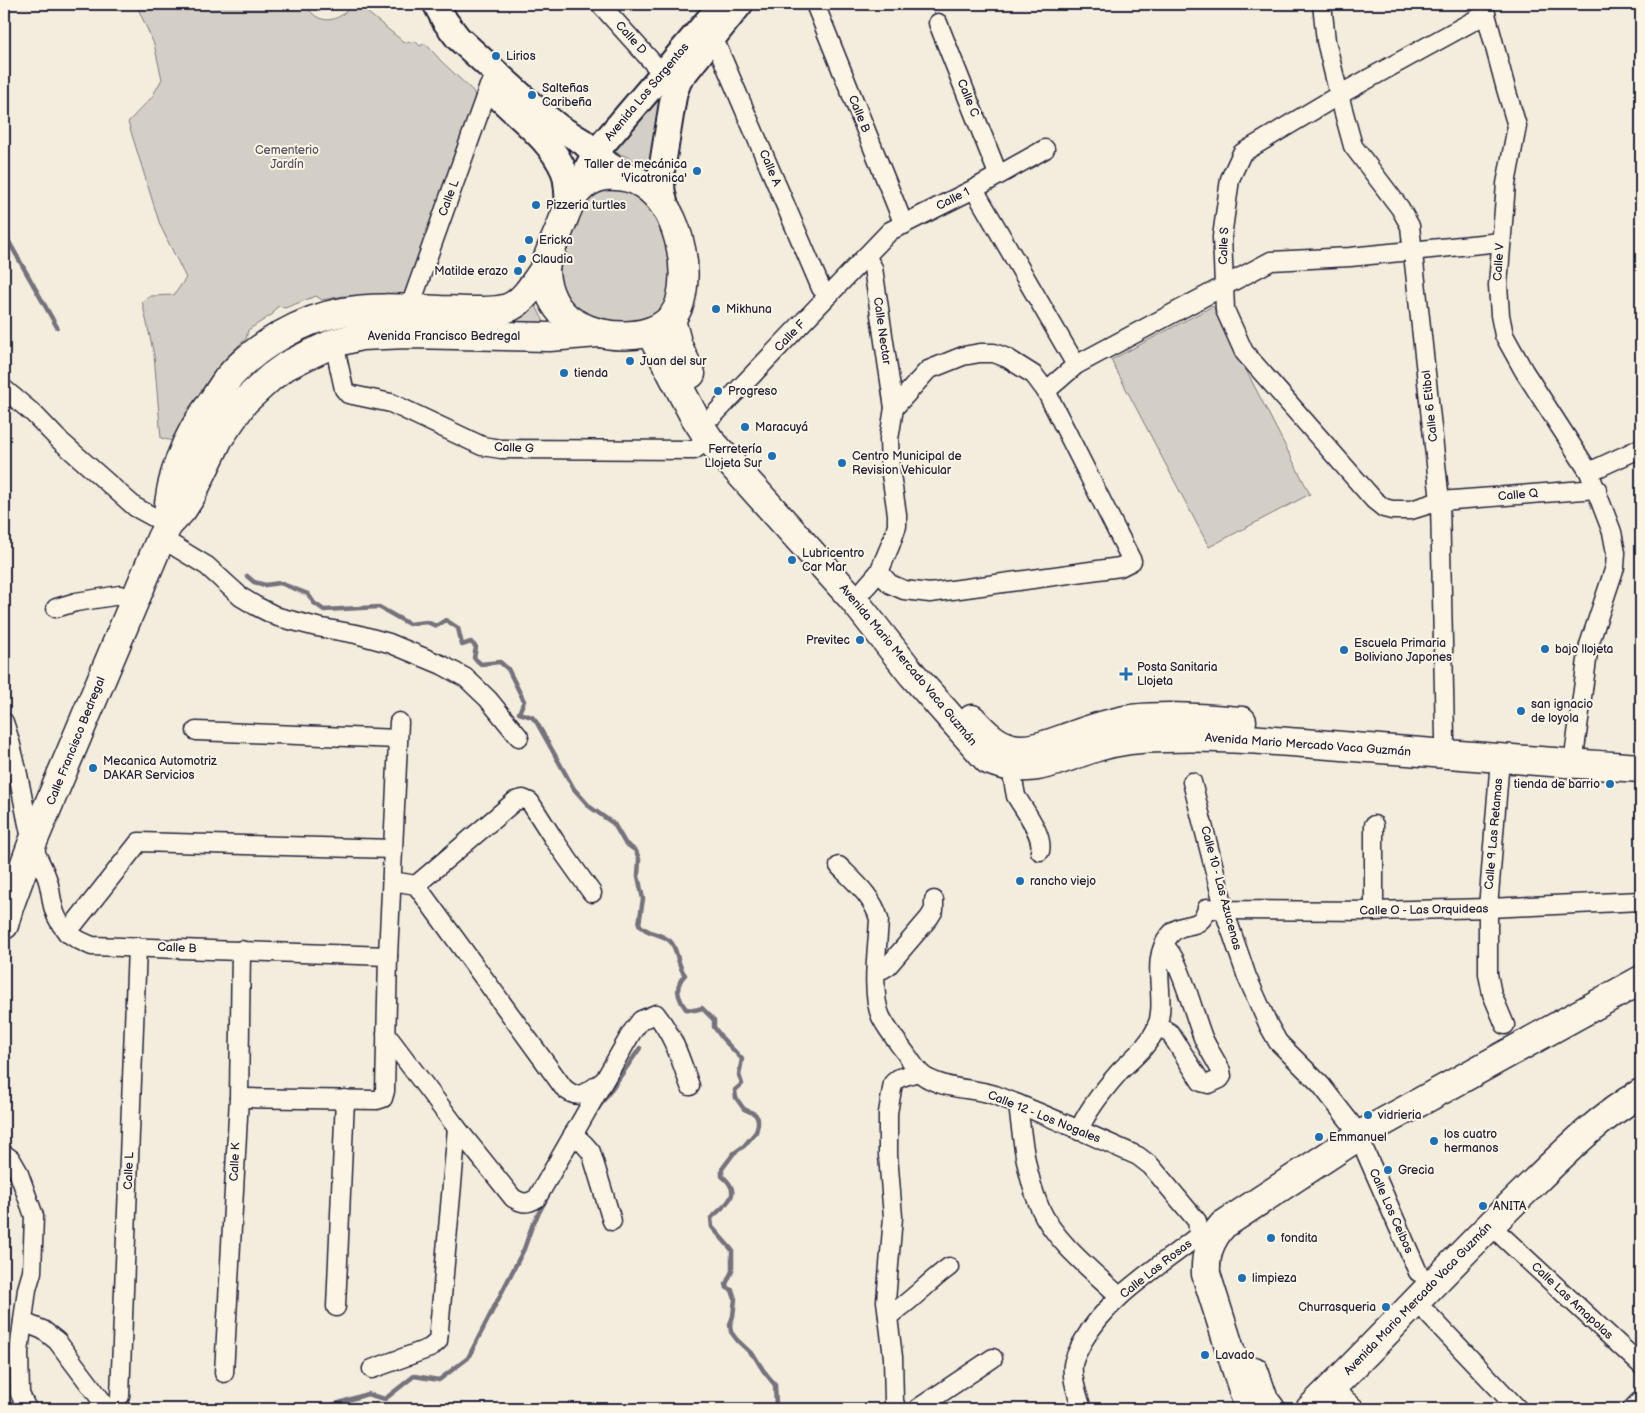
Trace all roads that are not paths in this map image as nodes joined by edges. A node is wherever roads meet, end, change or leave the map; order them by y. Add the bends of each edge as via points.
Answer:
1 (418, 4) edge
2 (436, 4) edge
3 (600, 4) edge
4 (722, 4) edge
5 (740, 4) edge
6 (815, 4) edge
7 (1322, 4) edge
8 (1484, 9) edge
9 (938, 23) dead end
10 (712, 40) junction
11 (662, 73) junction
12 (494, 81) junction
13 (1339, 95) junction
14 (1046, 149) dead end
15 (595, 153) junction
16 (998, 174) junction
17 (631, 179) junction
18 (974, 189) junction
19 (574, 196) junction
20 (666, 209) junction
21 (904, 225) junction
22 (1501, 242) junction
23 (1413, 250) junction
24 (866, 256) junction
25 (545, 268) junction
26 (1223, 286) junction
27 (828, 295) junction
28 (413, 309) junction
29 (660, 326) junction
30 (598, 333) junction
31 (334, 343) junction
32 (1076, 365) junction
33 (4, 389) edge
34 (1046, 391) junction
35 (894, 408) junction
36 (712, 427) junction
37 (1641, 448) edge
38 (1589, 472) junction
39 (1597, 489) junction
40 (1440, 501) junction
41 (160, 540) junction
42 (865, 586) junction
43 (134, 600) junction
44 (56, 608) dead end
45 (4, 722) edge
46 (196, 731) dead end
47 (519, 736) dead end
48 (1076, 744) junction
49 (1445, 746) junction
50 (1501, 752) junction
51 (1641, 754) edge
52 (1574, 756) junction
53 (1014, 768) junction
54 (1641, 768) edge
55 (1192, 782) dead end
56 (1374, 826) dead end
57 (32, 844) junction
58 (393, 849) junction
59 (1040, 851) dead end
60 (839, 866) dead end
61 (392, 881) junction
62 (416, 885) junction
63 (592, 893) dead end
64 (934, 900) dead end
65 (1641, 901) edge
66 (1488, 908) junction
67 (1225, 910) junction
68 (1374, 911) junction
69 (4, 925) edge
70 (67, 932) junction
71 (1164, 946) junction
72 (137, 947) junction
73 (241, 950) junction
74 (388, 956) junction
75 (876, 970) junction
76 (1641, 980) edge
77 (1641, 1000) edge
78 (1157, 1025) junction
79 (1506, 1025) dead end
80 (386, 1034) junction
81 (918, 1072) junction
82 (606, 1079) junction
83 (690, 1086) dead end
84 (238, 1098) junction
85 (345, 1099) junction
86 (1640, 1101) edge
87 (1018, 1104) junction
88 (457, 1128) junction
89 (1079, 1130) junction
90 (573, 1134) junction
91 (1363, 1143) junction
92 (4, 1154) edge
93 (612, 1222) dead end
94 (1497, 1231) junction
95 (1213, 1242) junction
96 (949, 1267) dead end
97 (1418, 1272) dead end
98 (1119, 1296) junction
99 (336, 1307) dead end
100 (1428, 1314) junction
101 (888, 1316) junction
102 (23, 1322) junction
103 (993, 1358) dead end
104 (1641, 1365) edge
105 (372, 1369) dead end
106 (224, 1373) dead end
107 (120, 1396) dead end
108 (1641, 1400) edge
109 (1346, 1406) edge
110 (27, 1409) edge
111 (108, 1409) edge
112 (897, 1409) edge
113 (916, 1409) edge
114 (1082, 1409) edge
115 (1249, 1409) edge
116 (1271, 1409) edge
117 (1310, 1409) edge
118 (1518, 1409) edge
119 (1632, 1409) edge

1 - 12 main road via 437,36
2 - 12 main road via 445,21
3 - 11 street, Calle D
4 - 11 main road, Avenida Los Sargentos
5 - 10 main road, Avenida Los Sargentos
6 - 21 street, Calle B
7 - 13 street, Calle 6 Etibol via 1326,41
8 - 13 street, Calle S
8 - 22 street, Calle V via 1517,126 1506,184
9 - 16 street, Calle C
10 - 20 main road, Avenida Los Sargentos via 679,80 674,93 661,174
10 - 27 street, Calle A via 822,288
11 - 15 main road, Avenida Los Sargentos
12 - 15 main road
12 - 19 main road via 508,107 555,154
12 - 28 street, Calle L via 413,298
13 - 23 street, Calle 6 Etibol via 1353,146 1404,214 1410,226
13 - 26 street, Calle S via 1242,153 1230,179 1222,237
14 - 16 street, Calle 1
15 - 17 main road
15 - 19 main road, Avenida Los Sargentos
16 - 18 street, Calle 1
17 - 19 main road via 614,176 593,179
17 - 20 main road via 645,186
18 - 21 street, Calle 1
18 - 32 street
19 - 25 main road
20 - 29 main road via 680,242 683,265 676,313
21 - 24 street, Calle 1 via 890,231
22 - 23 street
22 - 38 street, Calle V via 1498,285 1504,335
23 - 26 street via 1272,261
23 - 40 street, Calle 6 Etibol
24 - 27 street, Calle F
24 - 35 street, Calle Nectar via 873,268
25 - 28 main road, Avenida Francisco Bedregal via 522,299 506,309
25 - 30 main road via 548,288 560,311 578,325
26 - 32 street
26 - 40 street, Calle S via 1225,310 1244,352 1374,500 1392,510 1411,510
27 - 36 street, Calle F
28 - 41 main road, Avenida Francisco Bedregal via 342,312 300,326 253,353 229,377 193,432 171,483
29 - 30 main road via 628,335
29 - 36 main road, Avenida Mario Mercado Vaca Guzmán via 678,346
30 - 31 main road, Avenida Francisco Bedregal via 549,337 407,334 361,336
31 - 36 street, Calle G via 344,389 348,394 391,403 482,446 501,449 694,450
31 - 41 main road, Avenida Francisco Bedregal via 286,366 244,402 219,438 191,496
32 - 34 street
33 - 41 street via 135,507
34 - 35 street via 1034,375 1007,358 994,353 980,353 928,370
34 - 42 street via 1132,561 1120,567 930,592 904,590 890,584
35 - 42 street via 889,439 896,526 890,546
36 - 42 main road, Avenida Mario Mercado Vaca Guzmán
37 - 38 street
38 - 39 street, Calle V
39 - 40 street, Calle Q
39 - 52 street, Calle V via 1612,532 1615,567 1589,645
40 - 49 street, Calle 6 Etibol
41 - 43 main road, Calle Francisco Bedregal
41 - 47 street via 207,566 241,596 278,617 388,643 466,678
42 - 48 main road, Avenida Mario Mercado Vaca Guzmán via 925,665 986,734 998,743 1012,748
42 - 53 main road, Avenida Mario Mercado Vaca Guzmán via 912,674 988,760
43 - 44 street via 120,595
43 - 57 main road, Calle Francisco Bedregal
45 - 57 street, Calle B
46 - 58 street via 399,730
48 - 49 main road, Avenida Mario Mercado Vaca Guzmán via 1104,725 1177,717 1240,730
48 - 53 main road, Avenida Mario Mercado Vaca Guzmán via 1055,762
49 - 50 main road, Avenida Mario Mercado Vaca Guzmán
50 - 52 main road, Avenida Mario Mercado Vaca Guzmán
50 - 66 street, Calle 9 Las Retamas
51 - 52 main road, Avenida Mario Mercado Vaca Guzmán
52 - 54 main road, Avenida Mario Mercado Vaca Guzmán
53 - 59 street via 1016,796 1039,836
55 - 67 street, Calle 10 - Las Azucenas
56 - 68 street
57 - 69 main road, Calle Francisco Bedregal
57 - 70 street, Calle B via 48,883 53,909
58 - 61 street
58 - 70 street via 138,842
60 - 75 street, Calle 12 - Los Nogales via 873,902 878,919
61 - 62 street
61 - 74 street
62 - 63 street via 515,801 523,799 530,802
62 - 82 street via 563,1087 574,1095 582,1095
64 - 75 street via 934,910 929,918 888,966
65 - 66 street, Calle O - Las Orquideas
66 - 68 street, Calle O - Las Orquideas
66 - 79 street, Calle 9 Las Retamas via 1488,974 1492,994
67 - 68 street, Calle O - Las Orquideas
67 - 71 street, Calle O - Las Orquideas via 1207,908 1202,921 1180,927
67 - 91 street, Calle 10 - Las Azucenas via 1247,977 1268,1026 1278,1042 1321,1085
70 - 72 street, Calle B via 92,946
71 - 78 street via 1160,960 1160,1018
71 - 78 street via 1176,964 1204,1040 1221,1071 1220,1079 1209,1084 1202,1082 1170,1033
72 - 73 street, Calle B
72 - 107 street, Calle L
73 - 74 street, Calle B
73 - 84 street, Calle K
74 - 80 street
75 - 81 street, Calle 12 - Los Nogales via 880,1015
76 - 91 main road
77 - 91 main road
78 - 89 street via 1150,1039 1096,1102
80 - 85 street via 383,1098
80 - 88 street
81 - 87 street, Calle 12 - Los Nogales via 938,1083 986,1092
81 - 101 street via 893,1083 888,1113 893,1217 886,1301
82 - 83 street via 641,1020 656,1014 675,1042
82 - 90 street
84 - 85 street
84 - 106 street, Calle K
85 - 99 street
86 - 94 main road, Avenida Mario Mercado Vaca Guzmán via 1598,1123 1564,1153
87 - 89 street, Calle 12 - Los Nogales
87 - 98 street via 1027,1168 1041,1209 1069,1249
88 - 90 street via 513,1198 521,1203 537,1198
88 - 105 street via 438,1341 430,1348
89 - 95 street, Calle 12 - Los Nogales via 1138,1156 1151,1166
90 - 93 street via 590,1152
91 - 95 main road via 1235,1239
91 - 97 street, Calle Los Ceibos
92 - 102 street via 18,1172 34,1216 32,1272
94 - 100 main road, Avenida Mario Mercado Vaca Guzmán
94 - 104 street, Calle Las Amapolas
94 - 117 main road, Avenida Mario Mercado Vaca Guzmán
95 - 98 street, Calle Las Rosas
95 - 115 main road via 1207,1251 1206,1274
95 - 116 main road via 1224,1259 1224,1269 1258,1384
96 - 101 street
98 - 114 street, Calle Las Rosas via 1093,1326 1073,1365 1074,1383
100 - 109 main road, Avenida Mario Mercado Vaca Guzmán
100 - 118 street
101 - 112 street
102 - 110 street via 19,1352 20,1394
102 - 111 street via 43,1330 56,1341
103 - 113 street
108 - 119 street

